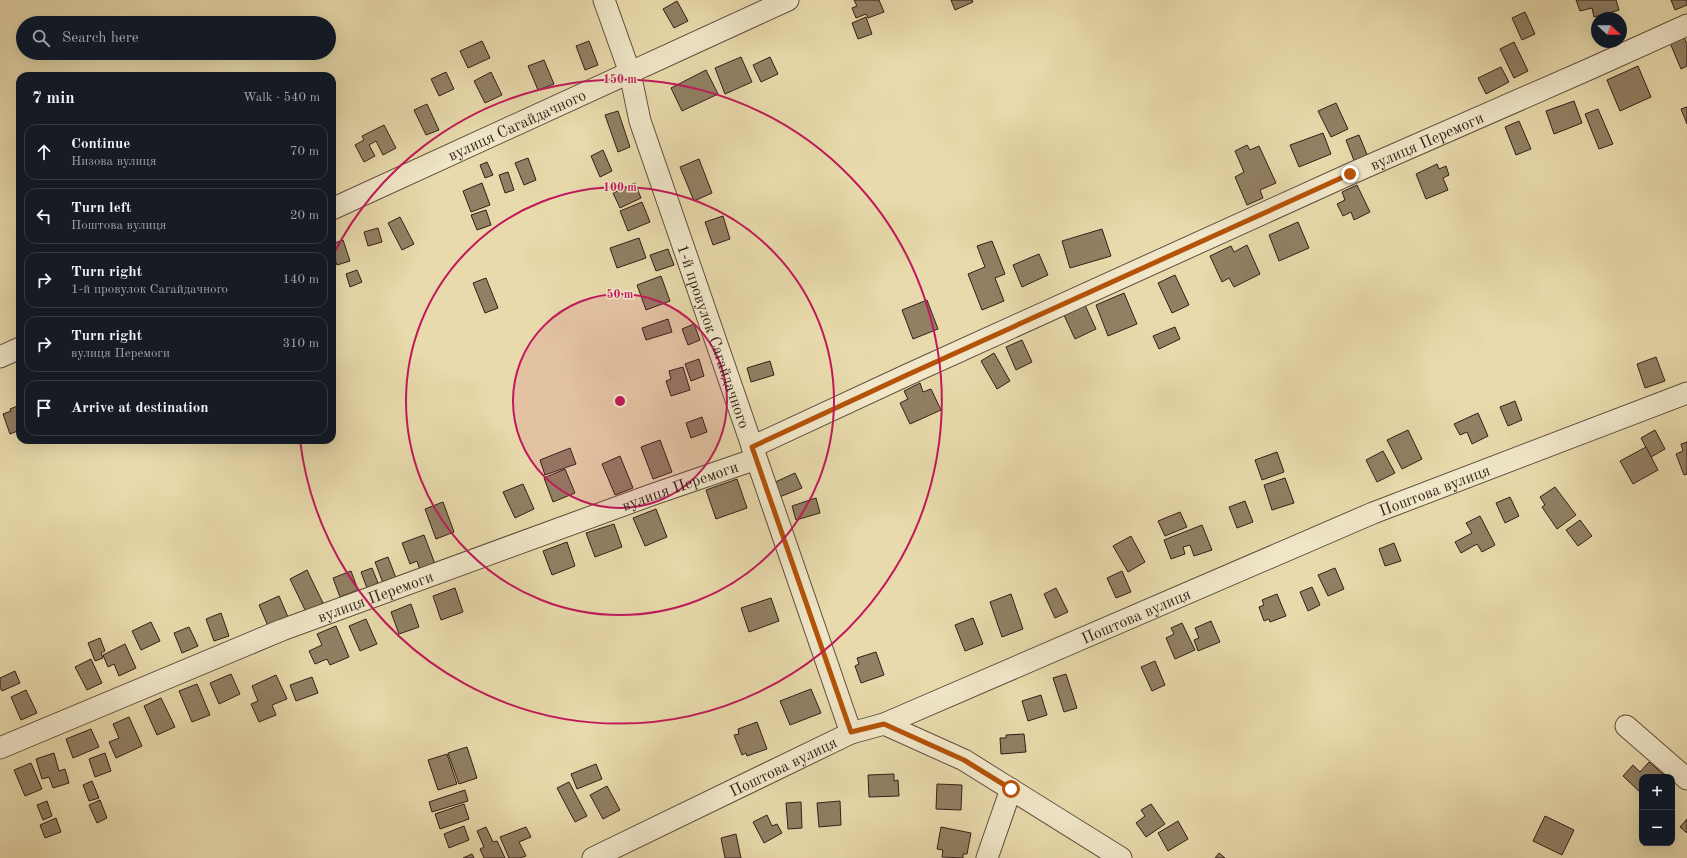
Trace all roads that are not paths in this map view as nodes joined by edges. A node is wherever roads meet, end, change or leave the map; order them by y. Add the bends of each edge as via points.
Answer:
1 (604, 0) edge
2 (788, 0) edge
3 (1687, 25) edge
4 (630, 73) junction
5 (336, 207) edge
6 (16, 350) edge
7 (0, 357) edge
8 (1687, 393) edge
9 (754, 453) junction
10 (884, 724) junction
11 (1626, 726) dead end
12 (851, 732) junction
13 (0, 748) edge
14 (1687, 779) edge
15 (1011, 789) junction
16 (593, 858) edge
17 (987, 858) edge
18 (1121, 858) edge

1 - 4 street, 1-й провулок Сагайдачного
2 - 4 street, вулиця Сагайдачного
3 - 9 street, вулиця Перемоги via 900,378
4 - 5 street, вулиця Сагайдачного
4 - 9 street, 1-й провулок Сагайдачного via 640,121
6 - 7 street
8 - 10 street, Поштова вулиця via 1373,513
9 - 12 street, 1-й провулок Сагайдачного
9 - 13 street, вулиця Перемоги via 651,495 282,630
10 - 12 street, Поштова вулиця
10 - 15 street via 964,760
11 - 14 street
12 - 16 street, Поштова вулиця
15 - 17 street
15 - 18 street

